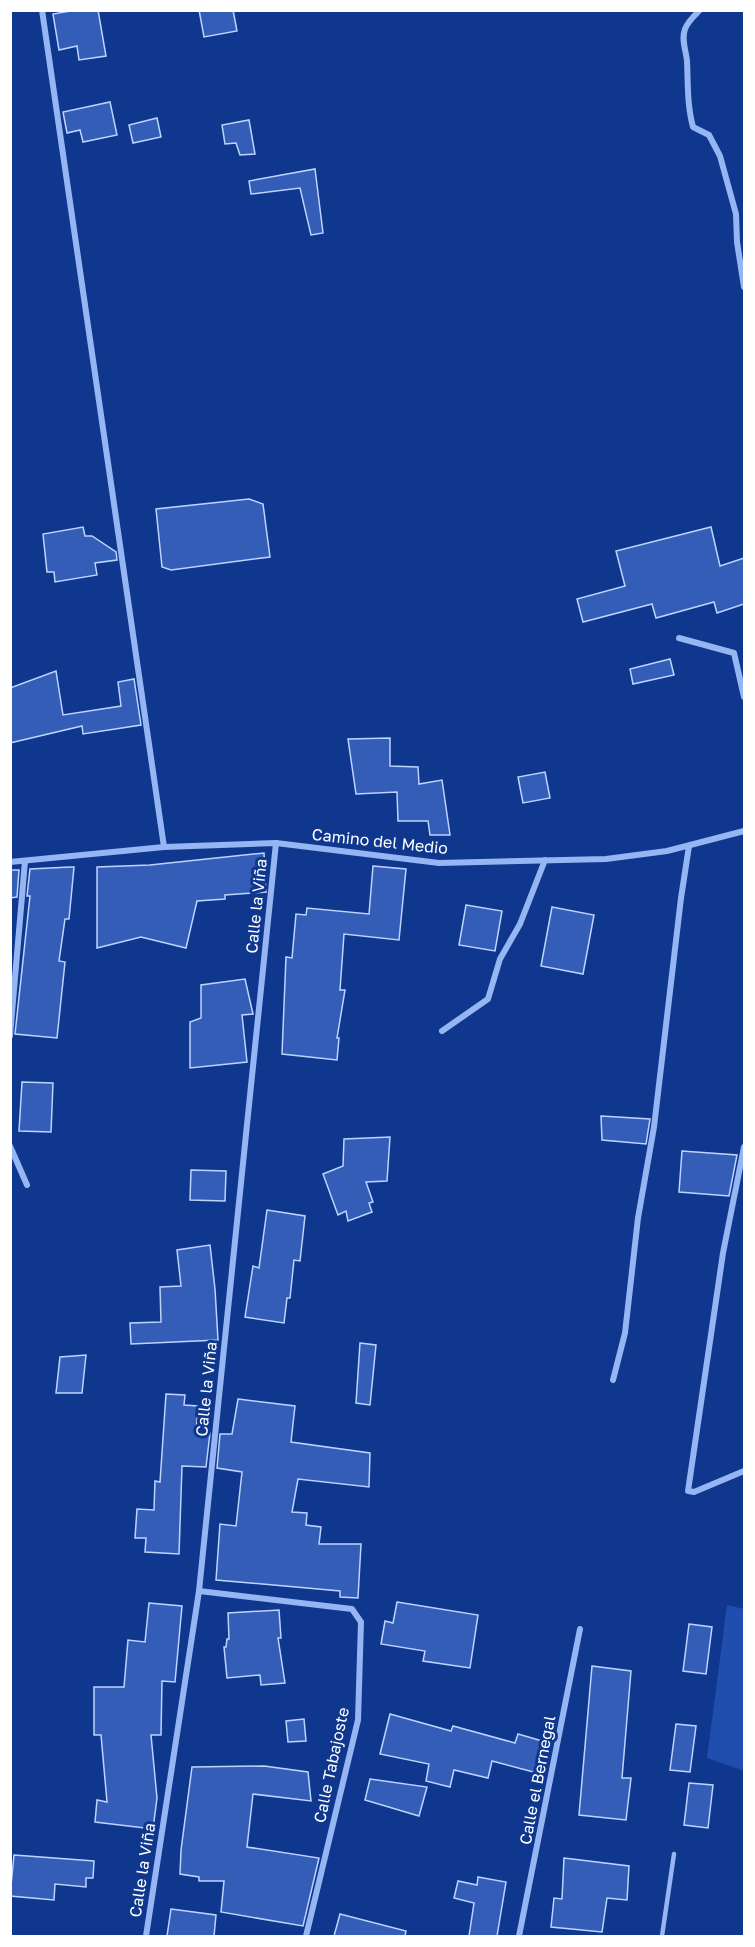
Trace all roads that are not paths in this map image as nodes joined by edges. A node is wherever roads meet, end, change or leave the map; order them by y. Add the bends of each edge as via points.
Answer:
1 (42, 10) edge
2 (700, 10) edge
3 (744, 230) edge
4 (737, 232) junction
5 (744, 287) edge
6 (679, 638) dead end
7 (744, 697) edge
8 (744, 831) edge
9 (276, 843) junction
10 (689, 846) junction
11 (164, 847) junction
12 (545, 860) junction
13 (25, 861) junction
14 (10, 862) edge
15 (442, 1031) dead end
16 (10, 1036) edge
17 (10, 1146) edge
18 (744, 1148) edge
19 (27, 1185) dead end
20 (613, 1380) dead end
21 (744, 1471) edge
22 (199, 1591) junction
23 (580, 1629) dead end
24 (674, 1854) dead end
25 (146, 1936) edge
26 (306, 1936) edge
27 (519, 1936) edge
28 (662, 1936) edge

1 - 11 street
2 - 4 street via 685,30 683,46 688,107 693,127 708,135 720,156 736,213
3 - 4 street
4 - 5 street
6 - 7 street via 734,653
8 - 10 street, Camino del Medio
9 - 11 street, Camino del Medio
9 - 12 street, Camino del Medio via 439,863
9 - 22 street, Calle la Viña
10 - 12 street, Camino del Medio via 606,859
10 - 20 street via 625,1334
11 - 13 street, Camino del Medio
12 - 15 street via 520,924 500,959 488,999
13 - 14 street, Camino del Medio
13 - 16 street
17 - 19 street
18 - 21 street via 723,1253 688,1491
22 - 25 street, Calle la Viña
22 - 26 street, Calle Tabajoste via 352,1609 361,1622 358,1720
23 - 27 street, Calle el Bernegal
24 - 28 lane

